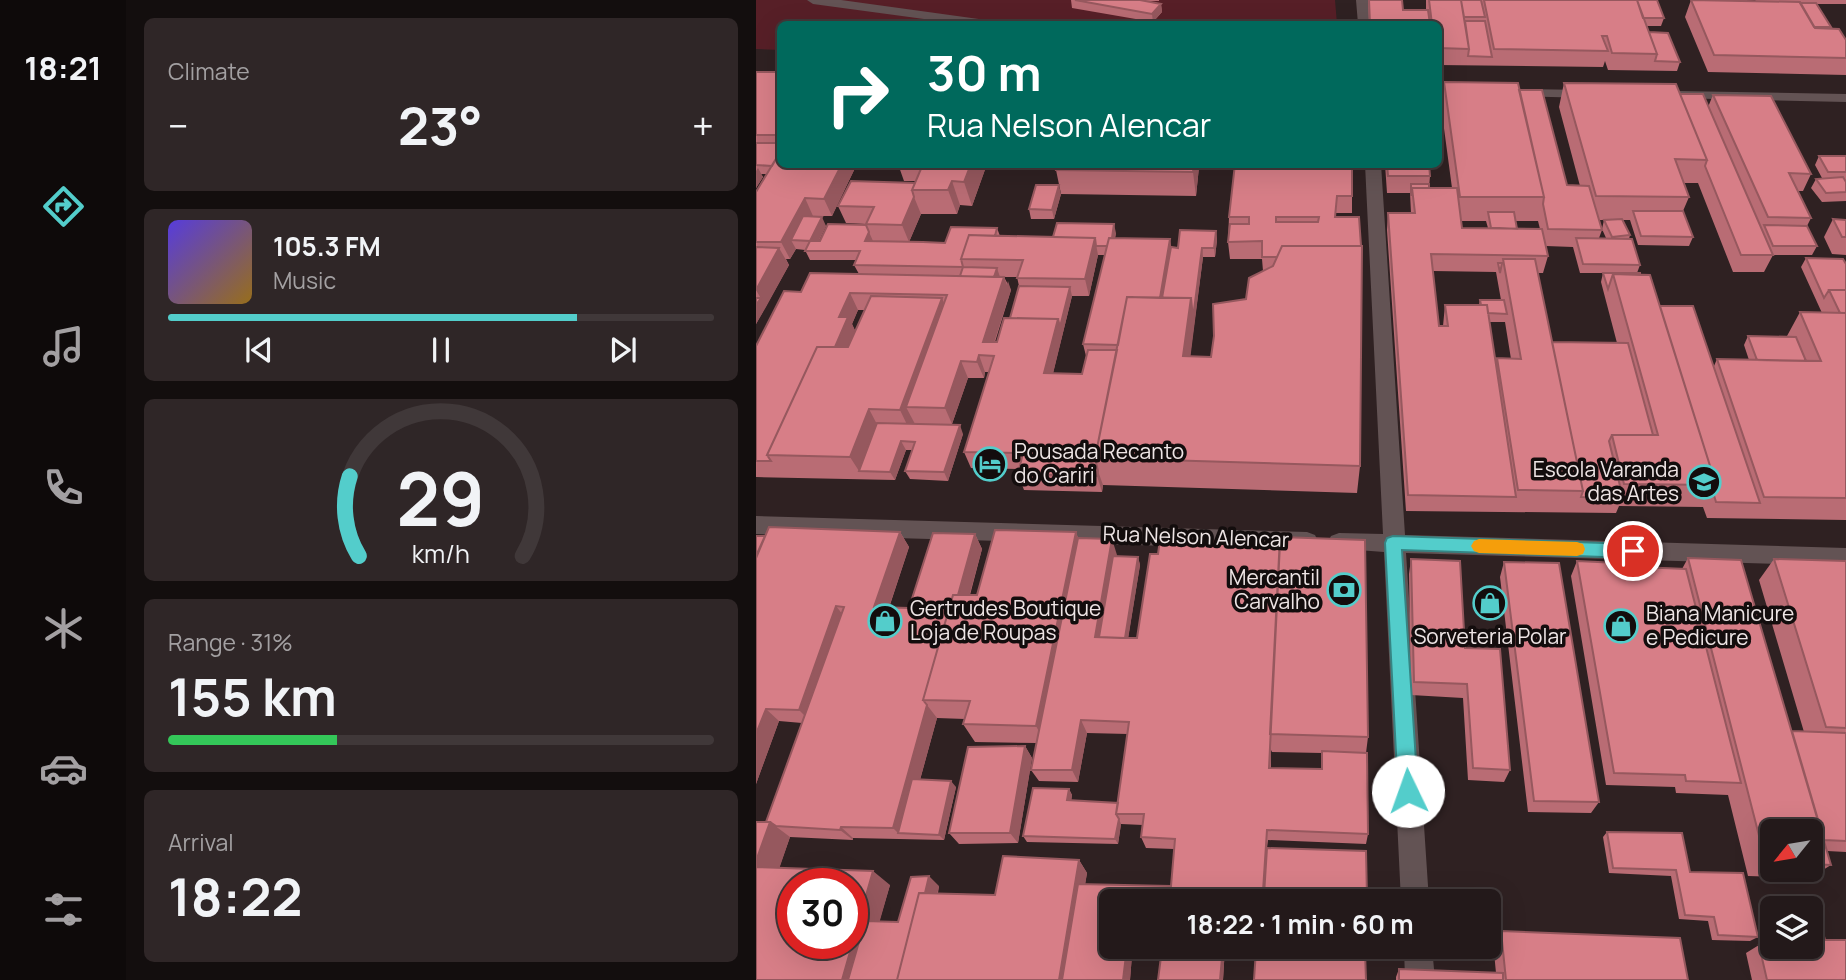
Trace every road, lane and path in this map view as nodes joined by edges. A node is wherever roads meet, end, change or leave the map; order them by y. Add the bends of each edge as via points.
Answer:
1 (813, 0) edge
2 (1362, 0) edge
3 (964, 21) edge
4 (1365, 21) edge
5 (1506, 93) edge
6 (1601, 94) edge
7 (1656, 95) edge
8 (1846, 98) edge
9 (1373, 168) edge
10 (756, 525) edge
11 (1393, 543) junction
12 (1846, 557) edge
13 (1414, 889) edge
14 (1419, 959) edge
15 (1420, 980) edge

1 - 3 street
2 - 4 street
5 - 6 street
7 - 8 street
9 - 11 street
10 - 11 street, Rua Nelson Alencar
11 - 12 street, Rua Nelson Alencar
11 - 13 street
14 - 15 street

